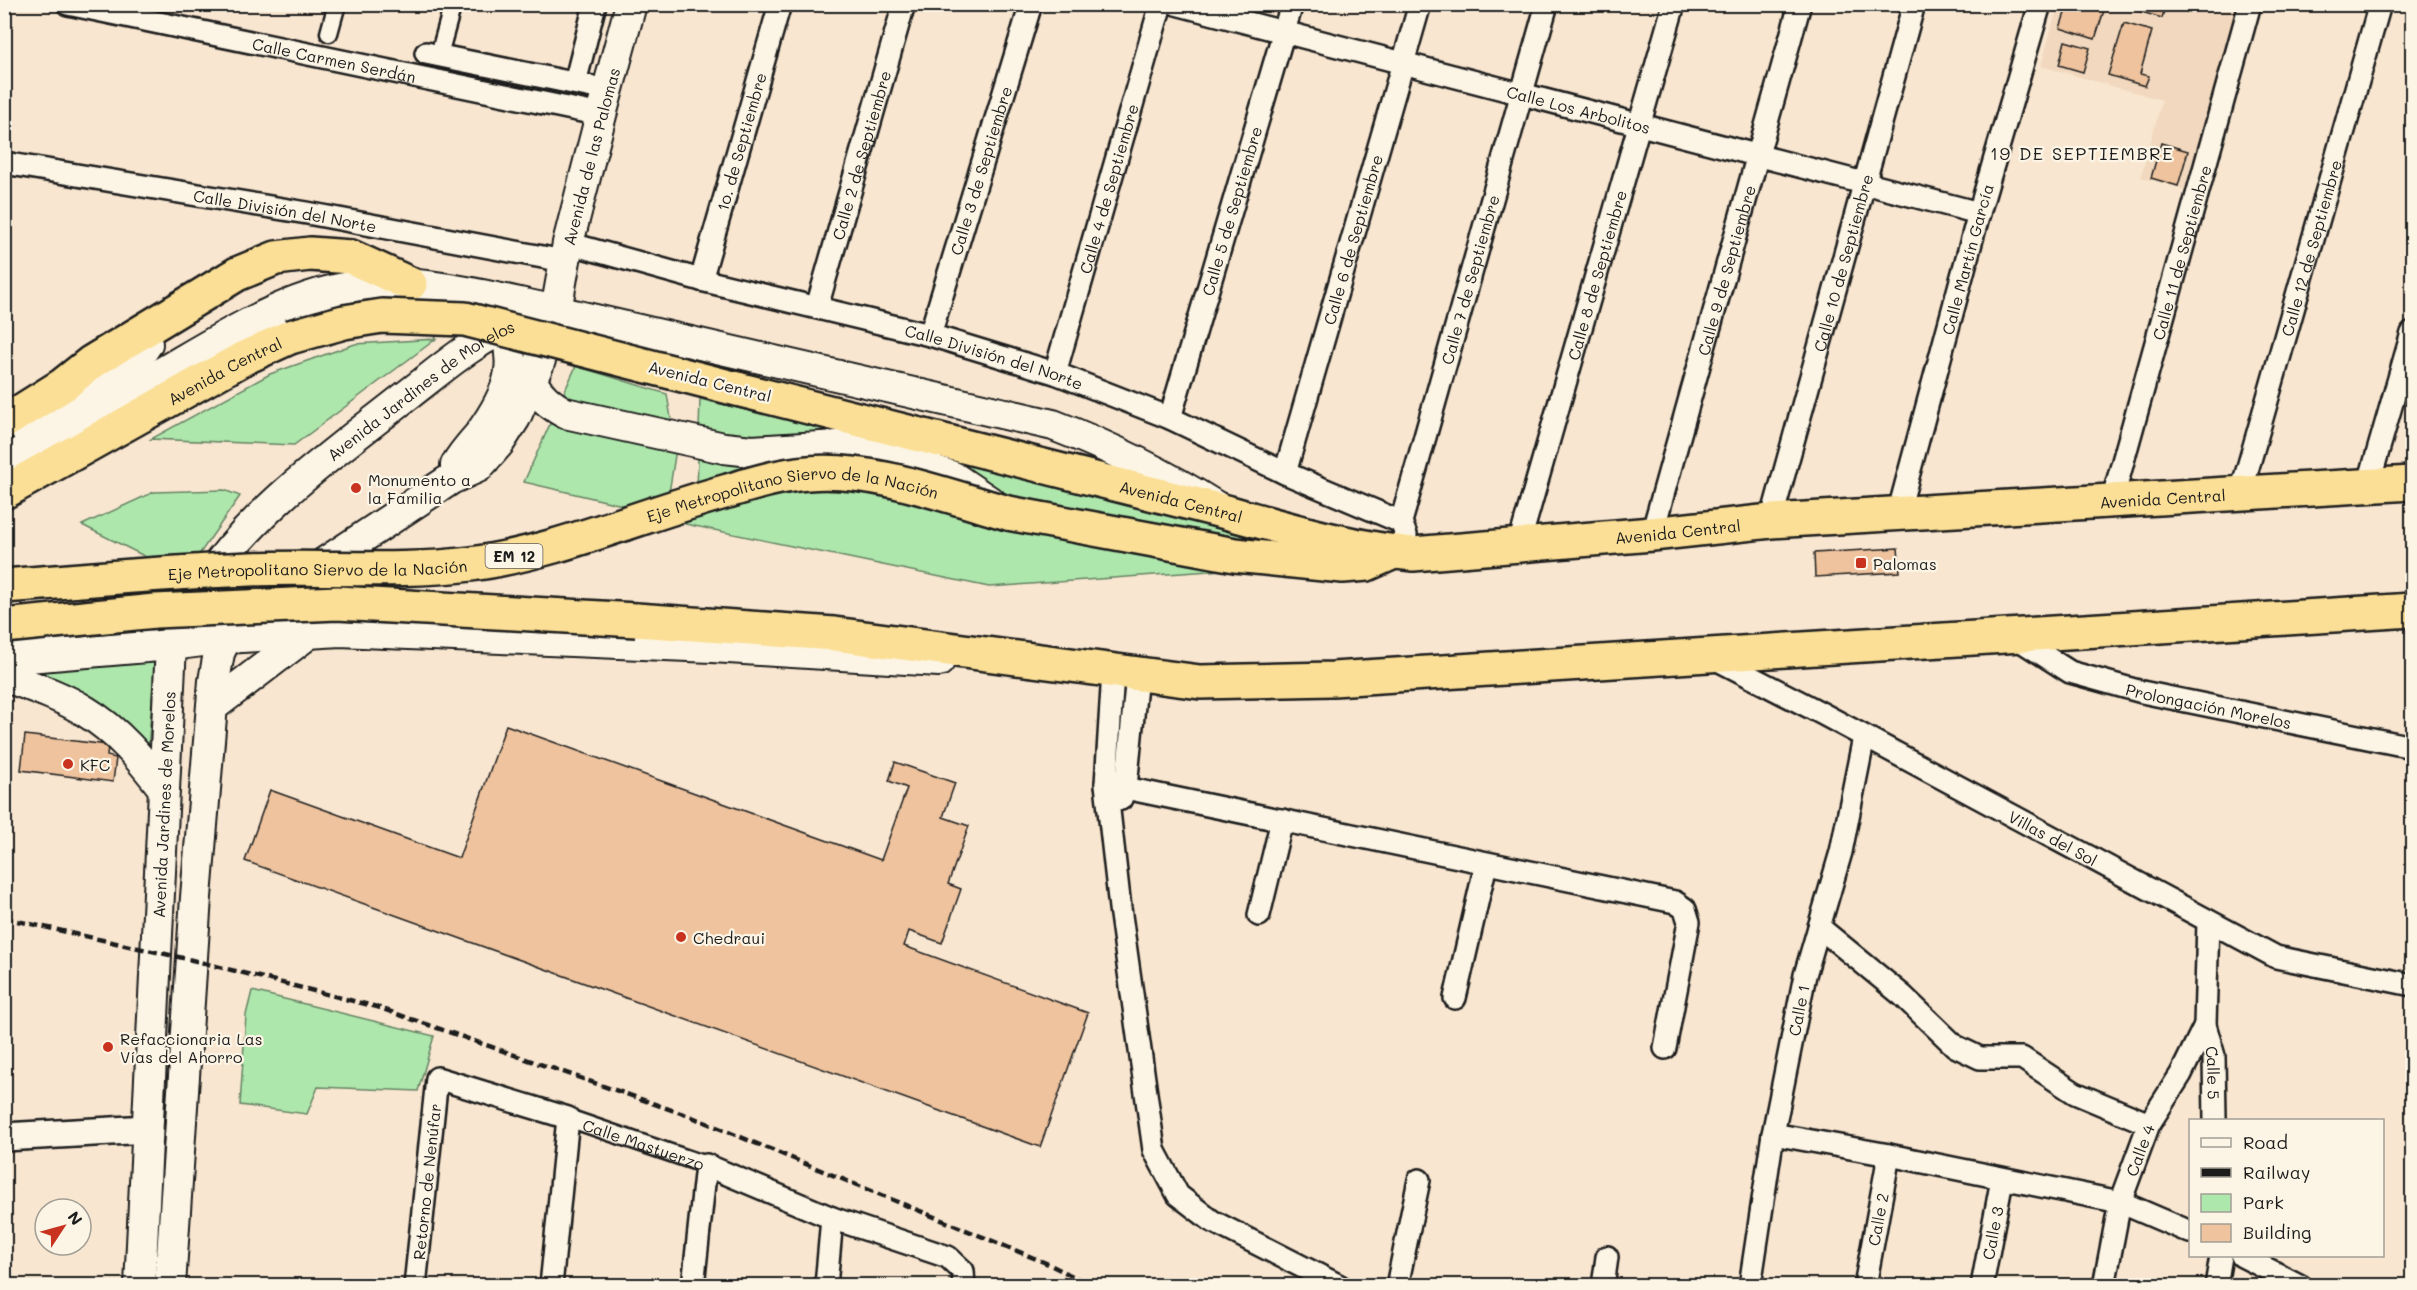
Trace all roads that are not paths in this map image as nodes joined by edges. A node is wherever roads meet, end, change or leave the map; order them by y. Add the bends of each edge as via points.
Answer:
1 (68, 4) edge
2 (337, 4) edge
3 (453, 4) edge
4 (595, 4) edge
5 (632, 4) edge
6 (780, 4) edge
7 (904, 4) edge
8 (1031, 4) edge
9 (1161, 4) edge
10 (1176, 4) edge
11 (1292, 4) edge
12 (1420, 4) edge
13 (1547, 4) edge
14 (1674, 4) edge
15 (1800, 4) edge
16 (1914, 4) edge
17 (2040, 4) edge
18 (2250, 4) edge
19 (2380, 4) edge
20 (1283, 32) junction
21 (329, 33) dead end
22 (439, 55) joint
23 (1403, 63) junction
24 (575, 83) junction
25 (1522, 94) junction
26 (604, 102) junction
27 (1639, 124) junction
28 (1757, 155) junction
29 (4, 163) edge
30 (1864, 183) junction
31 (1979, 213) junction
32 (566, 252) junction
33 (701, 280) junction
34 (410, 284) junction
35 (486, 296) junction
36 (816, 307) junction
37 (556, 311) junction
38 (505, 327) junction
39 (2412, 333) edge
40 (930, 335) junction
41 (147, 344) junction
42 (1055, 372) junction
43 (531, 381) junction
44 (63, 385) junction
45 (1170, 418) junction
46 (4, 422) edge
47 (4, 447) edge
48 (4, 461) edge
49 (1285, 473) junction
50 (451, 479) junction
51 (2412, 483) edge
52 (2368, 486) junction
53 (4, 492) edge
54 (2241, 492) junction
55 (2112, 501) junction
56 (266, 511) junction
57 (1222, 511) junction
58 (1008, 513) junction
59 (1898, 514) junction
60 (1771, 521) junction
61 (1652, 534) junction
62 (1403, 543) junction
63 (1519, 544) junction
64 (4, 586) edge
65 (274, 598) junction
66 (2412, 610) edge
67 (4, 626) edge
68 (309, 633) junction
69 (2015, 637) junction
70 (226, 638) junction
71 (171, 645) junction
72 (1706, 654) junction
73 (4, 659) edge
74 (1071, 666) junction
75 (1125, 674) junction
76 (4, 676) edge
77 (169, 682) junction
78 (213, 694) junction
79 (1864, 737) junction
80 (2412, 747) edge
81 (1116, 786) junction
82 (164, 789) junction
83 (1282, 820) junction
84 (1486, 864) junction
85 (1259, 915) dead end
86 (2208, 921) junction
87 (1819, 927) junction
88 (2412, 985) edge
89 (1455, 998) dead end
90 (2205, 1025) junction
91 (1665, 1048) dead end
92 (568, 1118) junction
93 (2215, 1119) edge
94 (2149, 1124) junction
95 (148, 1129) junction
96 (1773, 1134) junction
97 (4, 1137) edge
98 (1889, 1155) junction
99 (706, 1165) junction
100 (2002, 1179) junction
101 (1419, 1180) dead end
102 (2120, 1202) junction
103 (832, 1218) junction
104 (2189, 1232) edge
105 (1607, 1257) dead end
106 (2221, 1257) edge
107 (2244, 1257) edge
108 (963, 1278) edge
109 (140, 1286) edge
110 (170, 1286) edge
111 (415, 1286) edge
112 (551, 1286) edge
113 (693, 1286) edge
114 (826, 1286) edge
115 (1340, 1286) edge
116 (1397, 1286) edge
117 (1603, 1286) edge
118 (1750, 1286) edge
119 (1865, 1286) edge
120 (1982, 1286) edge
121 (2104, 1286) edge
122 (2216, 1286) edge
123 (2301, 1286) edge

1 - 26 street, Calle Carmen Serdán
2 - 21 street
3 - 22 street
4 - 24 street, Avenida de las Palomas
5 - 26 main road, Avenida de las Palomas
6 - 33 street, 1o. de Septiembre
7 - 36 street, Calle 2 de Septiembre
8 - 40 street, Calle 3 de Septiembre
9 - 42 street, Calle 4 de Septiembre
10 - 20 street, Calle Los Arbolitos
11 - 20 street, Calle 5 de Septiembre
12 - 23 street, Calle 6 de Septiembre
13 - 25 street, Calle 7 de Septiembre
14 - 27 street, Calle 8 de Septiembre
15 - 28 street, Calle 9 de Septiembre
16 - 30 street, Calle 10 de Septiembre
17 - 31 street, Calle Martín García
18 - 55 street, Calle 11 de Septiembre
19 - 54 street, Calle 12 de Septiembre
20 - 23 street, Calle Los Arbolitos
20 - 45 street, Calle 5 de Septiembre
22 - 24 street, Calle Carmen Serdán via 407,49
23 - 25 street, Calle Los Arbolitos
23 - 49 street, Calle 6 de Septiembre
24 - 26 street, Calle Carmen Serdán
25 - 27 street, Calle Los Arbolitos
25 - 62 street, Calle 7 de Septiembre
26 - 32 main road, Avenida de las Palomas
27 - 28 street, Calle Los Arbolitos
27 - 63 street, Calle 8 de Septiembre
28 - 30 street, Calle Los Arbolitos
28 - 61 street, Calle 9 de Septiembre
29 - 32 street, Calle División del Norte
30 - 31 street, Calle Los Arbolitos
30 - 60 street, Calle 10 de Septiembre
31 - 59 street, Calle Martín García
32 - 33 street, Calle División del Norte
32 - 37 main road, Avenida de las Palomas
33 - 36 street, Calle División del Norte
34 - 35 main road
34 - 41 highway via 344,271 288,272 236,292
34 - 44 highway via 351,257 310,254 276,258 237,274 92,362
34 - 48 main road via 371,284 284,306
35 - 37 main road
35 - 38 main road
36 - 40 street, Calle División del Norte
37 - 38 main road, Avenida Jardines de Morelos
37 - 43 main road
37 - 57 main road via 1053,425 1171,478
38 - 50 main road via 511,349 511,372 505,391 457,462
38 - 56 main road, Avenida Jardines de Morelos via 468,349 313,469
39 - 52 street
40 - 42 street, Calle División del Norte
41 - 44 highway via 99,373
41 - 47 main road via 133,365 35,421
42 - 45 street, Calle División del Norte
43 - 50 main road via 499,443 478,467
43 - 58 main road via 549,404 565,413 713,445 752,451 838,447 906,460 954,477
44 - 46 highway
45 - 49 street, Calle División del Norte
49 - 62 street, Calle División del Norte
50 - 65 main road
51 - 52 highway, Avenida Central
52 - 54 highway, Avenida Central
53 - 57 highway, Avenida Central, bridge via 244,358 290,337 382,316 465,319
54 - 55 highway, Avenida Central
55 - 59 highway, Avenida Central
56 - 65 main road via 260,536 261,561
56 - 71 main road, Avenida Jardines de Morelos via 202,586
57 - 62 highway, Avenida Central via 1296,532
58 - 62 highway, Eje Metropolitano Siervo de la Nación via 1235,555 1343,566 1367,564
58 - 64 highway, Eje Metropolitano Siervo de la Nación / EM 12, bridge via 883,479 808,473 769,479 544,548 469,564 250,569
59 - 60 highway, Avenida Central
60 - 61 highway, Avenida Central
61 - 63 highway, Avenida Central
62 - 63 highway, Avenida Central
65 - 68 main road
65 - 70 main road
66 - 69 highway
67 - 74 highway, bridge via 155,611 337,603 834,634
68 - 70 main road
68 - 74 main road via 402,633
68 - 78 main road via 271,663
69 - 72 highway
69 - 80 street, Prolongación Morelos via 2070,672 2142,692
70 - 71 main road
70 - 78 main road via 219,653
71 - 73 main road
71 - 77 main road, Avenida Jardines de Morelos
72 - 75 highway via 1333,679 1200,682
72 - 79 street, Villas del Sol
74 - 75 highway
75 - 81 street
76 - 82 main road via 85,711 117,735
77 - 78 main road
77 - 82 main road, Avenida Jardines de Morelos
78 - 110 main road
79 - 86 street, Villas del Sol
79 - 87 street, Calle 1 via 1841,852
81 - 83 street
81 - 115 street via 1111,826 1154,1150 1178,1195 1212,1221
82 - 95 main road, Avenida Jardines de Morelos
83 - 84 street
83 - 85 street
84 - 89 street
84 - 91 street via 1675,903 1685,909 1689,922
86 - 88 street, Villas del Sol via 2276,957
86 - 90 street
87 - 94 street via 1903,996 1955,1046 1980,1058 2022,1058 2075,1093
87 - 96 street, Calle 1
90 - 93 street, Calle 5 via 2214,1056
90 - 94 street, Calle 4 via 2181,1074
92 - 99 street, Calle Mastuerzo
92 - 111 street, Retorno de Nenúfar via 437,1078
92 - 112 street
94 - 102 street, Calle 4
95 - 97 street
95 - 109 main road, Avenida Jardines de Morelos
96 - 98 street
96 - 118 street, Calle 1
98 - 100 street
98 - 119 street, Calle 2
99 - 103 street
99 - 113 street, Calle Mastuerzo
100 - 102 street
100 - 120 street, Calle 3
101 - 116 street
102 - 104 street
102 - 121 street, Calle 4
103 - 108 street via 948,1257
103 - 114 street
105 - 117 street
106 - 122 street
107 - 123 street

